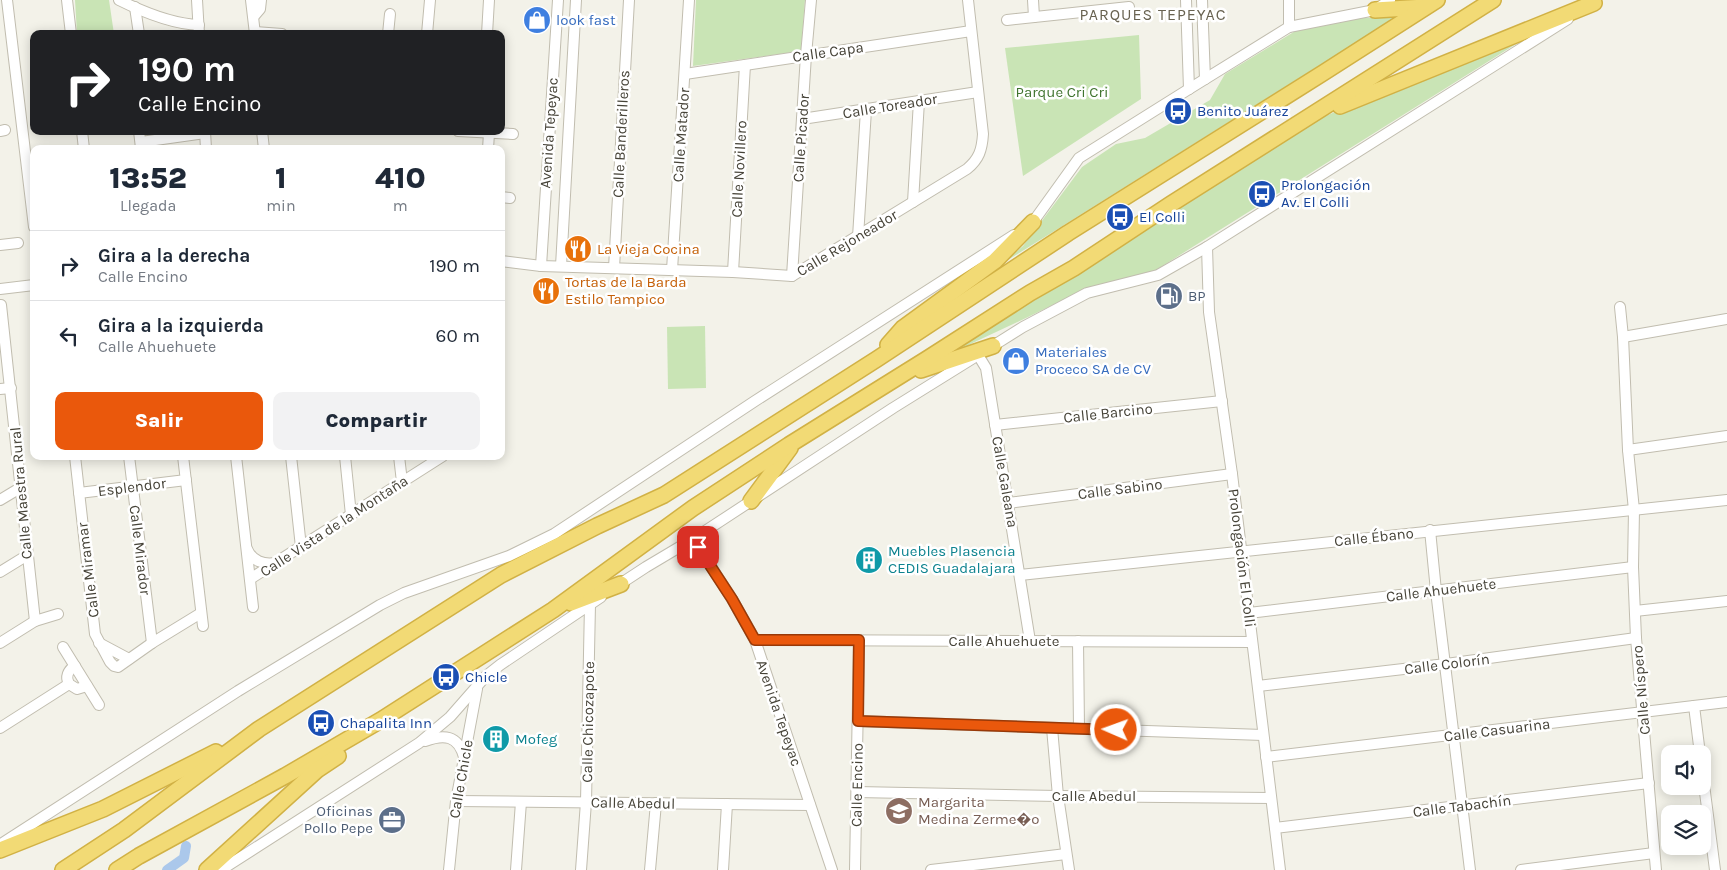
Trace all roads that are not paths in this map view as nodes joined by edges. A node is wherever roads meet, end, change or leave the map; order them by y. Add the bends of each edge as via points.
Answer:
1 (7, 0) edge
2 (67, 0) edge
3 (119, 0) edge
4 (197, 0) edge
5 (251, 0) edge
6 (261, 0) edge
7 (430, 0) edge
8 (489, 0) edge
9 (558, 0) edge
10 (576, 0) edge
11 (629, 0) edge
12 (689, 0) edge
13 (811, 0) edge
14 (968, 0) edge
15 (1033, 0) edge
16 (1186, 0) edge
17 (1202, 0) edge
18 (1288, 0) edge
19 (1493, 0) edge
20 (1596, 2) edge
21 (1432, 3) edge
22 (1383, 4) edge
23 (135, 7) junction
24 (1129, 7) edge
25 (390, 14) dead end
26 (254, 16) junction
27 (1034, 17) junction
28 (1007, 20) dead end
29 (1290, 27) junction
30 (199, 29) edge
31 (71, 30) edge
32 (138, 30) edge
33 (255, 30) edge
34 (388, 30) edge
35 (427, 30) edge
36 (487, 30) edge
37 (971, 32) junction
38 (806, 55) junction
39 (745, 65) junction
40 (685, 74) junction
41 (1205, 79) junction
42 (1189, 89) junction
43 (978, 92) junction
44 (919, 102) junction
45 (866, 110) junction
46 (802, 119) junction
47 (1297, 125) junction
48 (505, 134) edge
49 (513, 134) dead end
50 (191, 135) edge
51 (146, 145) edge
52 (30, 193) edge
53 (913, 202) junction
54 (1033, 222) junction
55 (858, 237) junction
56 (18, 243) dead end
57 (0, 245) edge
58 (1206, 247) junction
59 (505, 262) edge
60 (541, 266) junction
61 (561, 266) junction
62 (614, 268) junction
63 (672, 270) junction
64 (733, 272) junction
65 (792, 276) junction
66 (30, 285) edge
67 (0, 289) edge
68 (1, 305) edge
69 (1620, 307) dead end
70 (1727, 319) edge
71 (1623, 337) junction
72 (3, 341) edge
73 (993, 346) junction
74 (978, 355) junction
75 (877, 359) junction
76 (896, 378) junction
77 (5, 388) edge
78 (1222, 401) junction
79 (995, 425) junction
80 (1727, 436) edge
81 (796, 440) junction
82 (1628, 450) junction
83 (75, 460) edge
84 (129, 460) edge
85 (184, 460) edge
86 (236, 460) edge
87 (291, 460) edge
88 (345, 460) edge
89 (399, 460) edge
90 (436, 460) edge
91 (1232, 474) junction
92 (186, 480) junction
93 (402, 482) junction
94 (132, 487) junction
95 (20, 488) junction
96 (79, 493) junction
97 (0, 500) edge
98 (1727, 500) edge
99 (750, 501) junction
100 (1008, 503) junction
101 (1634, 510) junction
102 (351, 515) junction
103 (1430, 530) junction
104 (693, 540) junction
105 (301, 547) junction
106 (247, 548) junction
107 (1240, 551) junction
108 (26, 556) junction
109 (275, 563) junction
110 (1633, 567) junction
111 (0, 572) edge
112 (1020, 575) junction
113 (250, 580) junction
114 (622, 584) junction
115 (1436, 591) junction
116 (1727, 601) edge
117 (590, 604) junction
118 (253, 607) dead end
119 (553, 610) junction
120 (1635, 611) junction
121 (201, 613) junction
122 (1249, 613) junction
123 (58, 614) dead end
124 (35, 621) junction
125 (204, 626) dead end
126 (1636, 638) junction
127 (755, 640) junction
128 (859, 640) junction
129 (1030, 641) junction
130 (1078, 641) junction
131 (1252, 642) junction
132 (0, 643) edge
133 (152, 643) junction
134 (64, 647) dead end
135 (1446, 664) junction
136 (75, 666) junction
137 (69, 684) junction
138 (87, 686) junction
139 (1258, 686) junction
140 (476, 689) junction
141 (1727, 702) edge
142 (99, 705) dead end
143 (1694, 706) junction
144 (1642, 712) junction
145 (381, 720) junction
146 (858, 721) junction
147 (0, 728) edge
148 (1052, 728) junction
149 (1079, 728) junction
150 (259, 730) junction
151 (1454, 734) junction
152 (1263, 735) junction
153 (419, 743) junction
154 (1699, 745) edge
155 (1266, 756) junction
156 (464, 759) junction
157 (1649, 783) junction
158 (857, 792) junction
159 (1705, 795) edge
160 (1058, 796) junction
161 (1271, 798) junction
162 (456, 801) junction
163 (521, 802) junction
164 (586, 802) junction
165 (656, 803) junction
166 (727, 804) junction
167 (810, 805) junction
168 (1464, 806) junction
169 (1275, 828) junction
170 (0, 845) edge
171 (0, 850) edge
172 (1066, 854) junction
173 (1654, 854) junction
174 (63, 870) edge
175 (117, 870) edge
176 (207, 870) edge
177 (221, 870) edge
178 (449, 870) edge
179 (516, 870) edge
180 (581, 870) edge
181 (650, 870) edge
182 (723, 870) edge
183 (832, 870) edge
184 (855, 870) edge
185 (931, 870) edge
186 (1069, 870) edge
187 (1280, 870) edge
188 (1470, 870) edge
189 (1521, 870) edge
190 (1656, 870) edge
191 (1715, 870) edge

1 - 52 street
2 - 31 street
3 - 23 street
4 - 30 street
5 - 26 street
6 - 26 street via 260,9
7 - 35 street
8 - 36 street
9 - 60 street, Avenida Tepeyac
10 - 61 street, Avenida Tepeyac
11 - 62 street, Calle Banderilleros
12 - 40 street, Calle Matador
13 - 38 street, Calle Picador
14 - 37 street, Calle Rejoneador
15 - 27 street
16 - 42 street
17 - 41 street
18 - 29 street
19 - 47 highway
20 - 47 highway
20 - 58 street
21 - 22 highway
21 - 75 highway via 1068,232
22 - 29 street
23 - 30 street
23 - 32 street
24 - 27 street
25 - 34 street
26 - 33 street
27 - 28 street
29 - 41 street
37 - 38 street, Calle Capa
37 - 43 street, Calle Rejoneador
38 - 39 street, Calle Capa
38 - 46 street, Calle Picador
39 - 40 street, Calle Capa
39 - 64 street, Calle Novillero
40 - 63 street, Calle Matador
41 - 42 street
42 - 54 street via 1079,158
43 - 44 street, Calle Toreador
43 - 53 street, Calle Rejoneador via 983,134 981,153 967,169
44 - 45 street, Calle Toreador
44 - 53 street
45 - 46 street, Calle Toreador
45 - 55 street
46 - 65 street, Calle Picador
47 - 76 highway
48 - 49 street
50 - 51 street
53 - 55 street, Calle Rejoneador
54 - 75 highway via 995,261 903,328
54 - 170 street via 554,534 509,556 404,593 380,605 238,691
55 - 65 street, Calle Rejoneador
56 - 57 street
58 - 73 street via 1158,275 1087,293
58 - 78 street, Prolongación El Colli via 1209,312
59 - 60 street, Calle Rejoneador
60 - 61 street, Calle Rejoneador
61 - 62 street, Calle Rejoneador
62 - 63 street, Calle Rejoneador
63 - 64 street, Calle Rejoneador
64 - 65 street, Calle Rejoneador
66 - 67 street
68 - 72 street, Calle Maestra Rural
69 - 71 street, Calle Níspero
70 - 71 street
71 - 82 street, Calle Níspero
72 - 77 street, Calle Maestra Rural
73 - 74 street
73 - 76 highway
74 - 79 street, Calle Galeana via 986,368
74 - 99 street
75 - 150 highway via 664,495 501,575
76 - 81 highway
77 - 95 street, Calle Maestra Rural
78 - 79 street, Calle Barcino
78 - 91 street, Prolongación El Colli
79 - 100 street, Calle Galeana
80 - 82 street
81 - 99 highway
81 - 119 highway via 693,508
82 - 101 street, Calle Níspero
83 - 96 street, Calle Miramar
84 - 94 street, Calle Mirador
85 - 92 street
86 - 106 street
87 - 105 street
88 - 102 street
89 - 93 street
90 - 93 street, Calle Vista de la Montaña
91 - 100 street, Calle Sabino
91 - 107 street, Prolongación El Colli
92 - 94 street, Esplendor
92 - 121 street
93 - 102 street, Calle Vista de la Montaña
94 - 96 street, Esplendor
94 - 133 street, Calle Mirador
95 - 97 street
95 - 108 street, Calle Maestra Rural
96 - 133 street, Calle Miramar via 98,642 127,661
98 - 101 street, Calle Ébano
99 - 104 street
100 - 112 street, Calle Galeana
101 - 103 street, Calle Ébano
101 - 110 street, Calle Níspero
102 - 105 street, Calle Vista de la Montaña
103 - 107 street, Calle Ébano
103 - 115 street
104 - 114 street
104 - 127 street, Avenida Tepeyac
105 - 109 street, Calle Vista de la Montaña
106 - 109 street via 258,561
106 - 113 street
107 - 112 street, Calle Ébano
107 - 122 street, Prolongación El Colli
108 - 111 street
108 - 124 street, Calle Maestra Rural
109 - 113 street, Calle Vista de la Montaña
110 - 115 street, Calle Ahuehuete
110 - 120 street, Calle Níspero
112 - 129 street, Calle Galeana
113 - 118 street
114 - 117 street
114 - 119 highway
115 - 122 street, Calle Ahuehuete
115 - 135 street
116 - 120 street
117 - 140 street via 500,665
117 - 164 street, Calle Chicozapote
119 - 145 highway
120 - 126 street, Calle Níspero
121 - 125 street
121 - 133 street
122 - 131 street, Prolongación El Colli
123 - 124 street
124 - 132 street
126 - 135 street, Calle Colorín
126 - 144 street, Calle Níspero
127 - 128 street, Calle Ahuehuete
127 - 167 street, Avenida Tepeyac
128 - 129 street, Calle Ahuehuete
128 - 146 street, Calle Encino
129 - 130 street, Calle Ahuehuete
130 - 131 street, Calle Ahuehuete
130 - 149 street
131 - 139 street, Prolongación El Colli
134 - 136 street
135 - 139 street, Calle Colorín
135 - 151 street
136 - 137 street via 67,674
136 - 138 street
137 - 138 street via 77,689
137 - 147 street
138 - 142 street
139 - 152 street, Prolongación El Colli
140 - 153 street
140 - 156 street, Calle Chicle
141 - 143 street, Calle Casuarina
143 - 144 street, Calle Casuarina
143 - 154 street
144 - 151 street, Calle Casuarina
144 - 157 street, Calle Níspero
145 - 175 highway
145 - 176 highway via 353,746 317,770
146 - 148 street
146 - 158 street, Calle Encino
148 - 149 street
148 - 160 street
149 - 152 street
150 - 171 highway via 103,809
150 - 174 highway via 124,830
151 - 155 street, Calle Casuarina
151 - 168 street
152 - 155 street, Prolongación El Colli
153 - 156 street via 437,737 449,738 459,745
153 - 177 street
155 - 161 street, Prolongación El Colli
156 - 162 street, Calle Chicle
157 - 168 street, Calle Tabachín
157 - 173 street, Calle Níspero
158 - 160 street, Calle Abedul
158 - 184 street, Calle Encino
159 - 191 street
160 - 161 street, Calle Abedul
160 - 172 street
161 - 169 street, Prolongación El Colli
162 - 163 street, Calle Abedul
162 - 178 street, Calle Chicle
163 - 164 street, Calle Abedul
163 - 179 street
164 - 165 street, Calle Abedul
164 - 180 street, Calle Chicozapote
165 - 166 street, Calle Abedul
165 - 181 street
166 - 167 street, Calle Abedul
166 - 182 street
167 - 183 street, Avenida Tepeyac
168 - 169 street, Calle Tabachín
168 - 188 street
169 - 187 street, Prolongación El Colli
172 - 185 street
172 - 186 street
173 - 189 street
173 - 190 street, Calle Níspero

